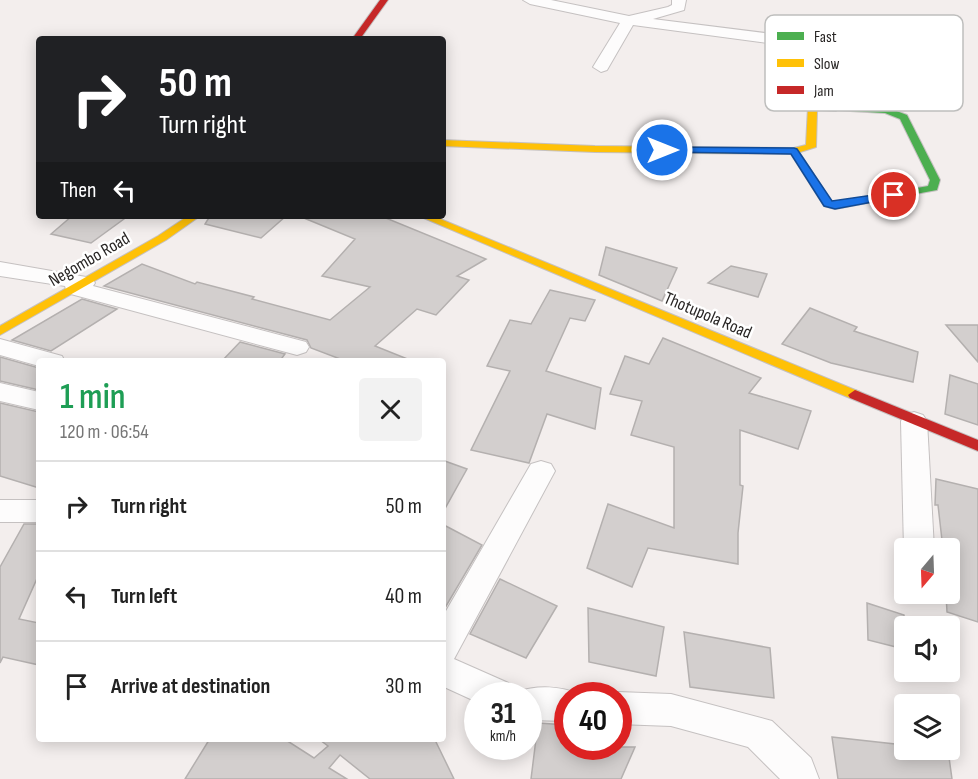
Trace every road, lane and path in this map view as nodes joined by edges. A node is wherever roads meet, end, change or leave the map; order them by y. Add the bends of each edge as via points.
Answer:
1 (384, 0) edge
2 (530, 0) edge
3 (679, 0) edge
4 (629, 20) junction
5 (358, 36) edge
6 (765, 38) edge
7 (601, 67) dead end
8 (813, 111) edge
9 (870, 111) edge
10 (446, 143) edge
11 (794, 151) junction
12 (189, 219) edge
13 (431, 219) edge
14 (0, 269) edge
15 (67, 281) junction
16 (0, 331) edge
17 (0, 347) edge
18 (297, 347) dead end
19 (39, 358) edge
20 (0, 392) edge
21 (36, 400) edge
22 (914, 421) junction
23 (978, 446) edge
24 (541, 471) dead end
25 (0, 511) edge
26 (36, 511) edge
27 (919, 538) edge
28 (446, 643) edge
29 (446, 672) edge
30 (469, 682) edge
31 (632, 709) edge
32 (800, 779) edge

1 - 5 main road
2 - 4 street
3 - 4 street via 679,7 673,10
4 - 6 street
4 - 7 street
8 - 11 main road via 811,147
9 - 11 main road via 904,117 935,180 933,188 835,206 828,204
10 - 11 main road
12 - 15 main road, Negombo Road
13 - 22 main road, Thotupola Road
14 - 15 street
15 - 16 main road, Negombo Road
15 - 18 street
17 - 19 street
20 - 21 street
22 - 23 main road, Thotupola Road
22 - 27 street
24 - 28 street
25 - 26 street
29 - 30 street
31 - 32 street via 671,710 759,733 798,771

